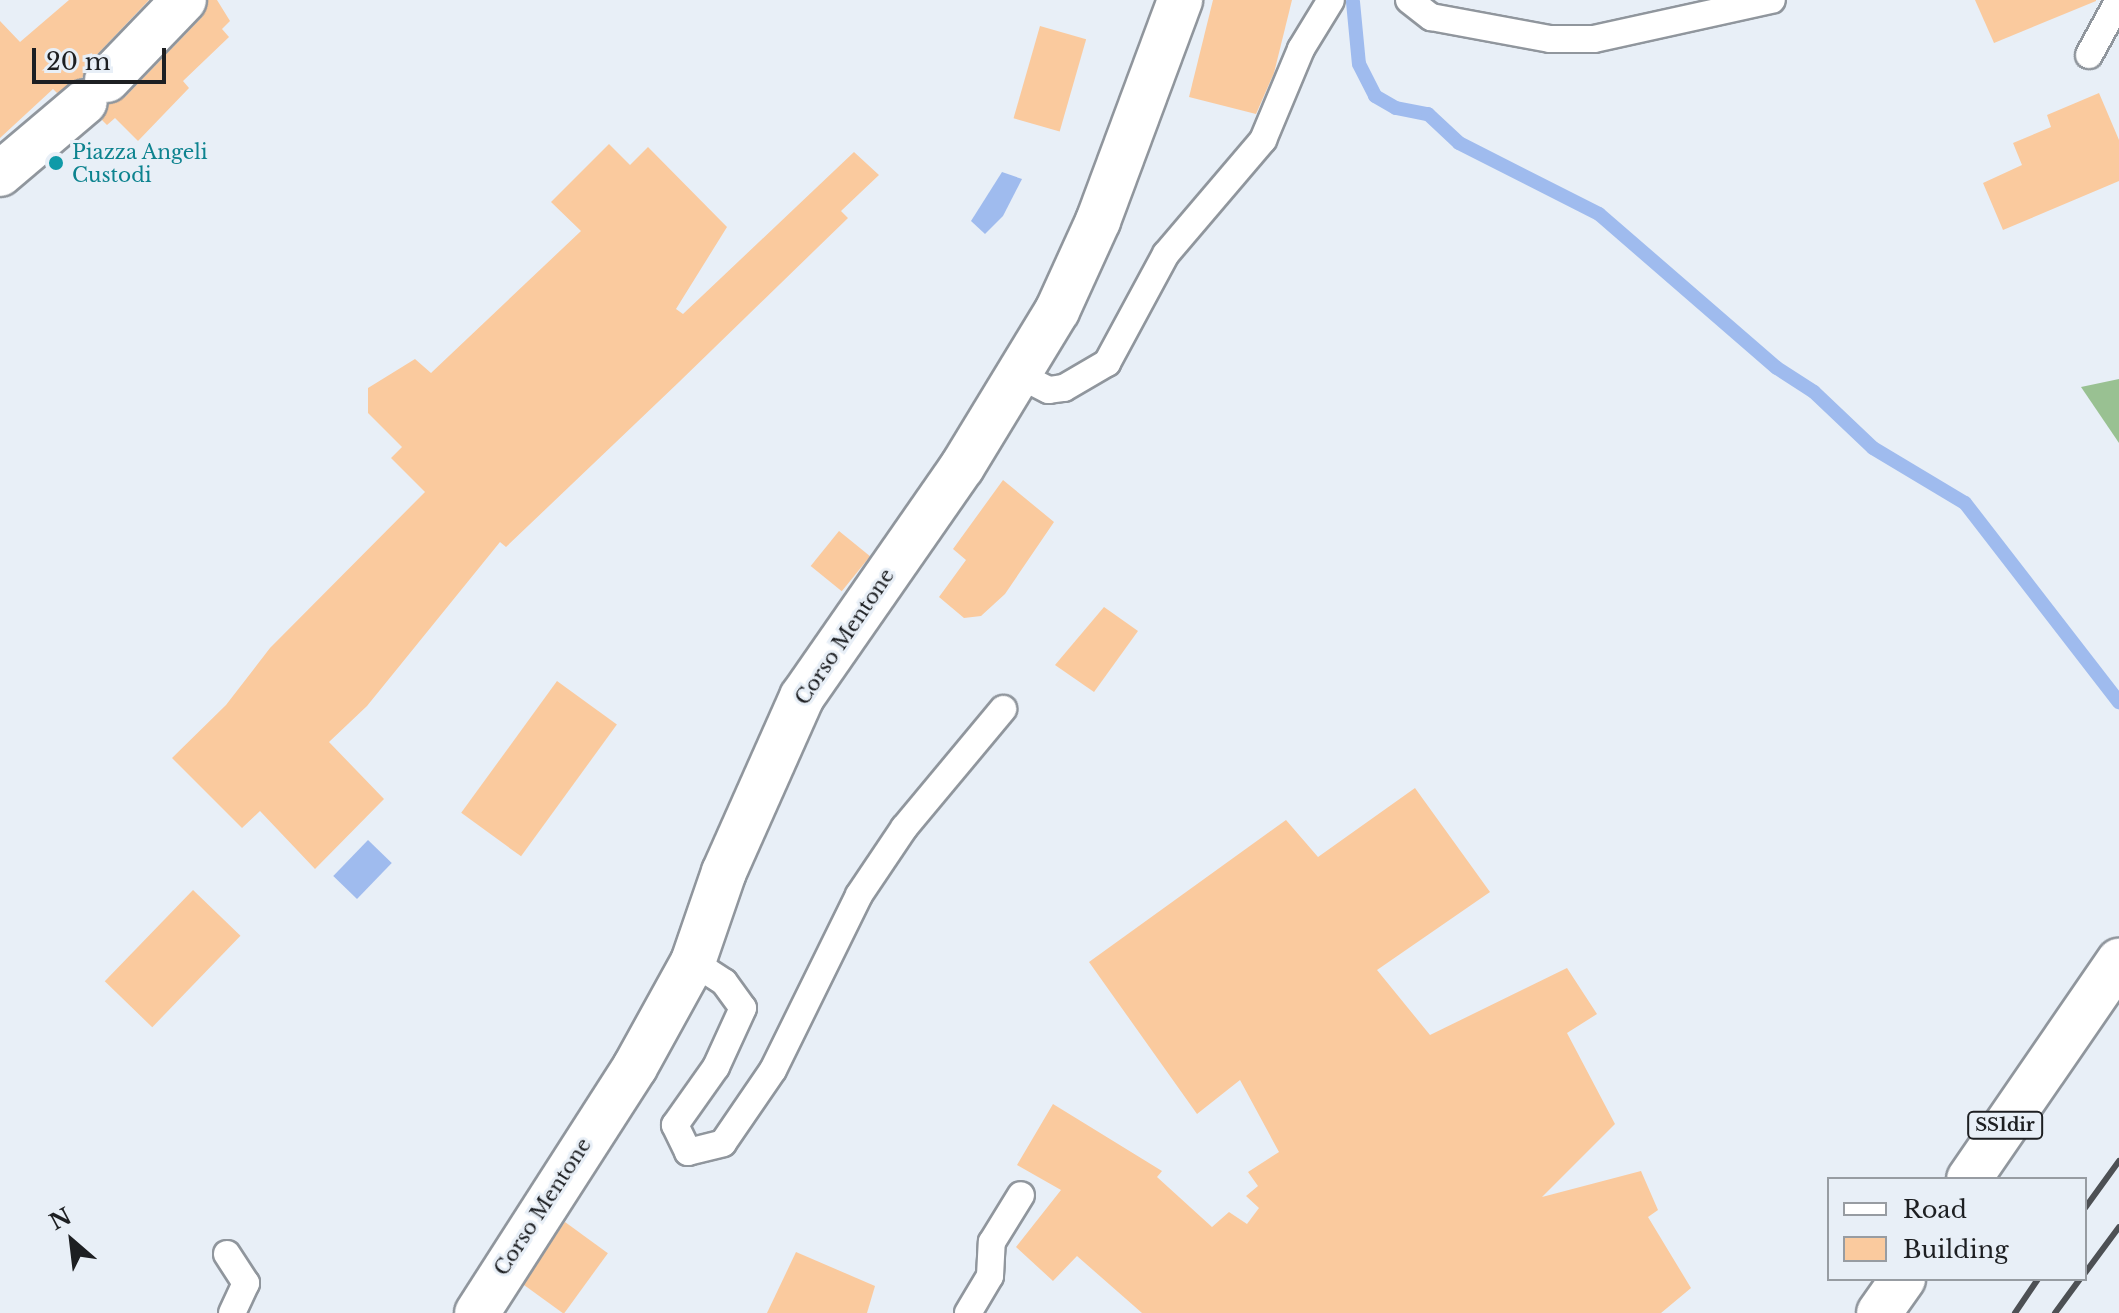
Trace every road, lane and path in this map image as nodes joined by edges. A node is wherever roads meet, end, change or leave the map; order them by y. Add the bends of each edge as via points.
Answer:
1 (184, 0) edge
2 (1180, 0) edge
3 (1331, 0) edge
4 (1409, 0) edge
5 (1772, 0) edge
6 (2119, 0) edge
7 (2089, 55) dead end
8 (0, 174) edge
9 (1021, 376) junction
10 (1003, 709) dead end
11 (2119, 961) edge
12 (693, 962) junction
13 (1970, 1177) edge
14 (1021, 1195) dead end
15 (227, 1254) dead end
16 (1902, 1281) edge
17 (232, 1313) edge
18 (477, 1313) edge
19 (968, 1313) edge
20 (1879, 1313) edge

1 - 8 main road via 96,91
2 - 9 main road, Corso Mentone via 1098,221
3 - 9 lane via 1301,49 1263,140 1166,254 1107,363 1064,388 1049,390
4 - 5 lane via 1431,17 1550,39 1594,39
6 - 7 lane
9 - 12 main road, Corso Mentone via 802,697 724,872
10 - 12 lane via 904,828 859,895 773,1070 723,1143 688,1152 675,1125 716,1067 743,1008 724,982
11 - 13 main road, SS1dir
12 - 18 main road, Corso Mentone via 635,1067
14 - 19 lane via 992,1242 990,1276
15 - 17 lane via 246,1283
16 - 20 main road

